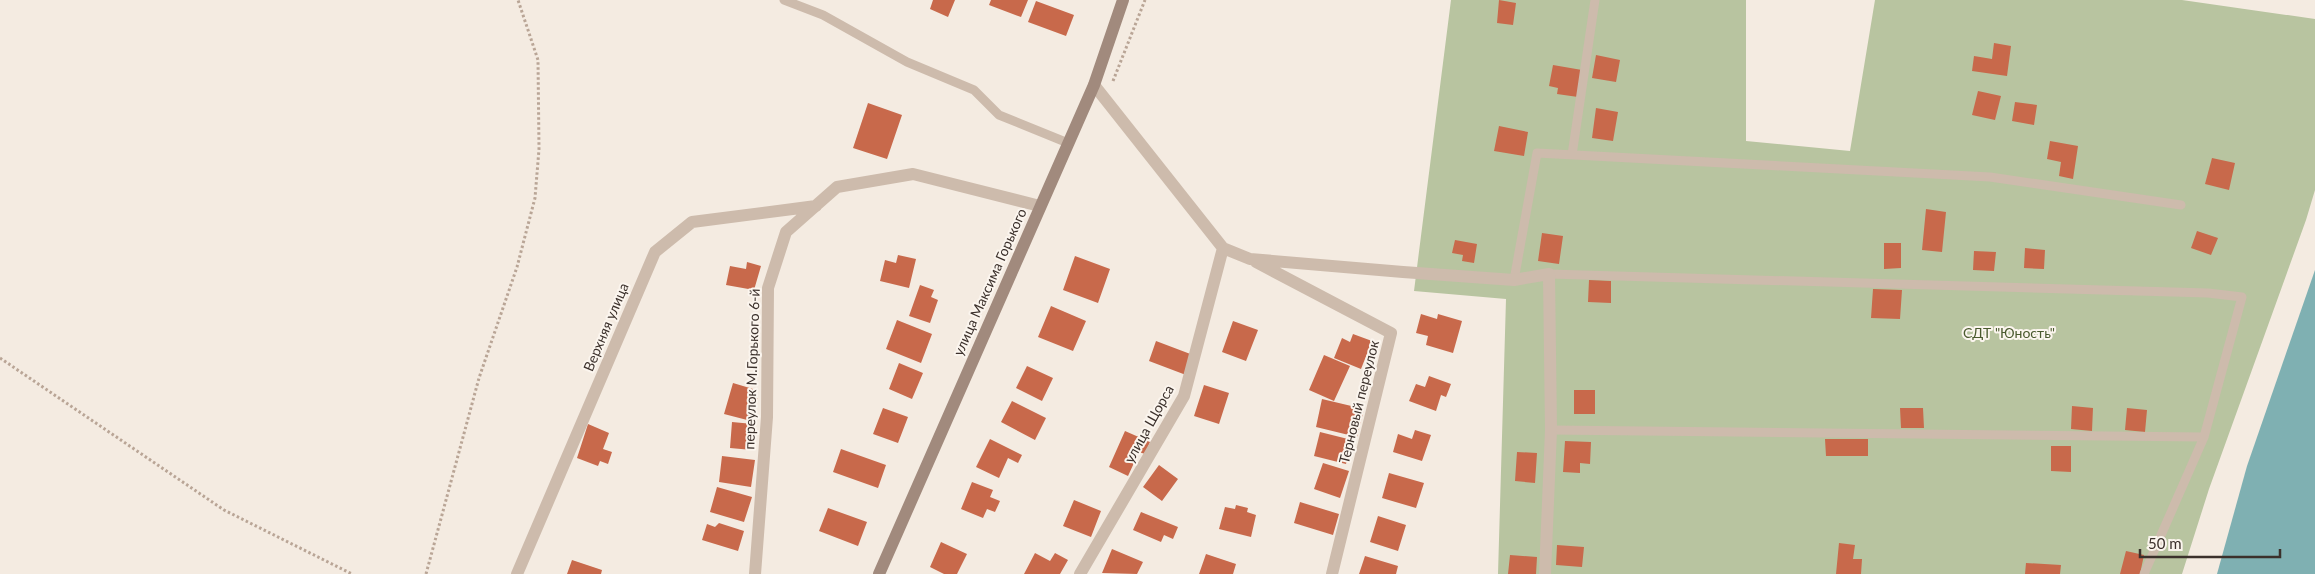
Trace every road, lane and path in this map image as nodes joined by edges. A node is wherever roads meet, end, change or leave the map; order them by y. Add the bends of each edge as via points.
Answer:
1 (518, 0) edge
2 (784, 0) edge
3 (1123, 0) edge
4 (1595, 0) edge
5 (1094, 85) junction
6 (1068, 143) junction
7 (1572, 155) junction
8 (2181, 205) dead end
9 (816, 206) junction
10 (1040, 206) junction
11 (1224, 248) junction
12 (1250, 259) junction
13 (1550, 274) junction
14 (1514, 280) junction
15 (0, 358) edge
16 (1550, 430) junction
17 (2204, 437) junction
18 (352, 574) edge
19 (426, 574) edge
20 (517, 574) edge
21 (755, 574) edge
22 (879, 574) edge
23 (1080, 574) edge
24 (1332, 574) edge
25 (1545, 574) edge
26 (2144, 574) edge

1 - 19 path via 538,60 539,149 535,198 517,267 479,378
2 - 6 lane via 824,15 907,62 974,90 999,115
3 - 5 street, улица Максима Горького
4 - 7 lane
5 - 6 street, улица Максима Горького
5 - 11 street
6 - 10 street, улица Максима Горького
7 - 8 lane via 1990,177
7 - 14 lane via 1537,153
9 - 10 street, переулок М.Горького 6-й via 837,187 912,174
9 - 20 street, Верхняя улица via 692,222 655,252
9 - 21 street, переулок М.Горького 6-й via 786,232 768,288 767,417
10 - 22 street, улица Максима Горького
11 - 12 street
11 - 23 street, улица Щорса via 1184,396
12 - 14 street
12 - 24 street, Терновый переулок via 1391,333
13 - 14 street
13 - 16 street
13 - 17 lane via 2198,293 2242,298
15 - 18 path via 224,510
16 - 17 lane
16 - 25 street
17 - 26 lane

